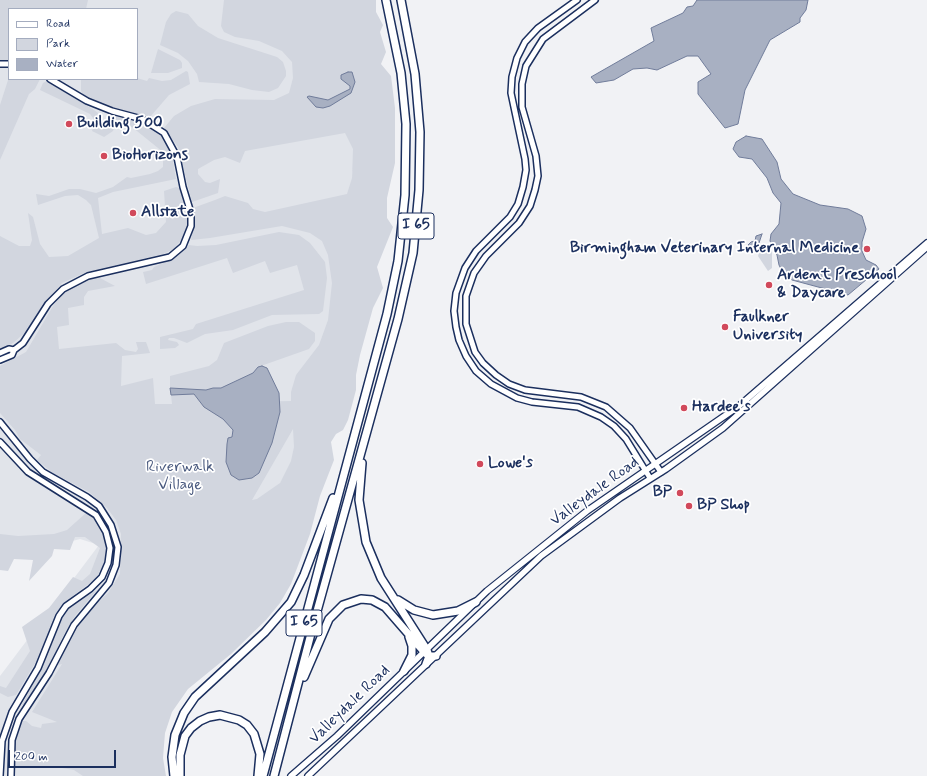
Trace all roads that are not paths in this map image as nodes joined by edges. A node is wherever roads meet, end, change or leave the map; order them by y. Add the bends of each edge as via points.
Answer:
1 (386, 0) edge
2 (401, 0) edge
3 (577, 0) edge
4 (595, 0) edge
5 (52, 80) edge
6 (927, 243) edge
7 (927, 247) edge
8 (14, 350) junction
9 (0, 353) edge
10 (0, 360) edge
11 (512, 385) junction
12 (508, 395) junction
13 (0, 422) edge
14 (0, 442) edge
15 (364, 447) junction
16 (656, 464) junction
17 (344, 470) junction
18 (647, 470) junction
19 (661, 472) junction
20 (650, 478) junction
21 (394, 597) junction
22 (476, 602) junction
23 (407, 633) junction
24 (429, 654) junction
25 (426, 664) joint
26 (404, 671) junction
27 (296, 691) junction
28 (0, 776) edge
29 (11, 776) edge
30 (174, 776) edge
31 (180, 776) edge
32 (258, 776) edge
33 (263, 776) edge
34 (274, 776) edge
35 (291, 776) edge
36 (308, 776) edge

1 - 17 highway, I 65 via 397,48 404,102 407,164 404,213 392,292
2 - 15 highway, I 65 via 412,53 419,111 417,215 413,253 403,300
3 - 12 street via 538,28 525,42 517,58 511,93 525,159 522,193 510,217 470,259 462,273 456,293 456,327 463,351 482,377
4 - 11 street via 551,32 539,43 529,59 521,97 523,113 536,156 538,176 534,196 519,223 478,266 466,296 464,309 472,346 489,369
5 - 8 street via 87,101 142,119 164,133 177,157 191,214 191,226 183,246 170,257 88,276 63,289 44,309 27,339
6 - 16 main road, Valleydale Road via 761,389
7 - 19 main road, Valleydale Road via 739,415
8 - 9 street via 9,349
8 - 10 street via 12,355
11 - 12 street
11 - 16 street via 535,392 581,397 606,407 630,428
12 - 18 street via 532,402 578,407 601,417 622,434
13 - 29 street via 43,472 99,506 112,525 118,547 116,566 109,583 74,625 46,678 19,719 12,740
14 - 28 street via 32,475 96,514 105,528 110,548 106,569 100,579 72,601 59,616 38,668 12,712 2,741
15 - 21 highway via 359,493 363,531 376,568
15 - 27 highway, I 65
16 - 18 main road, Valleydale Road
16 - 19 street
17 - 30 highway via 304,575 291,602 265,632 195,697 184,714 175,735 172,757
17 - 33 highway, I 65
18 - 20 street
18 - 22 main road, Valleydale Road via 575,521
19 - 20 main road, Valleydale Road
20 - 24 main road, Valleydale Road via 541,556
21 - 22 highway via 410,609 433,615 458,611
21 - 24 highway
22 - 24 main road, Valleydale Road
23 - 24 highway
23 - 26 highway via 412,650
23 - 27 highway via 379,603 360,599 342,605 324,626
24 - 25 highway
24 - 26 main road, Valleydale Road
25 - 36 main road, Valleydale Road
26 - 35 main road, Valleydale Road via 337,736
27 - 34 highway, I 65
31 - 32 highway via 181,746 190,728 209,716 220,715 248,725 254,734 260,754

